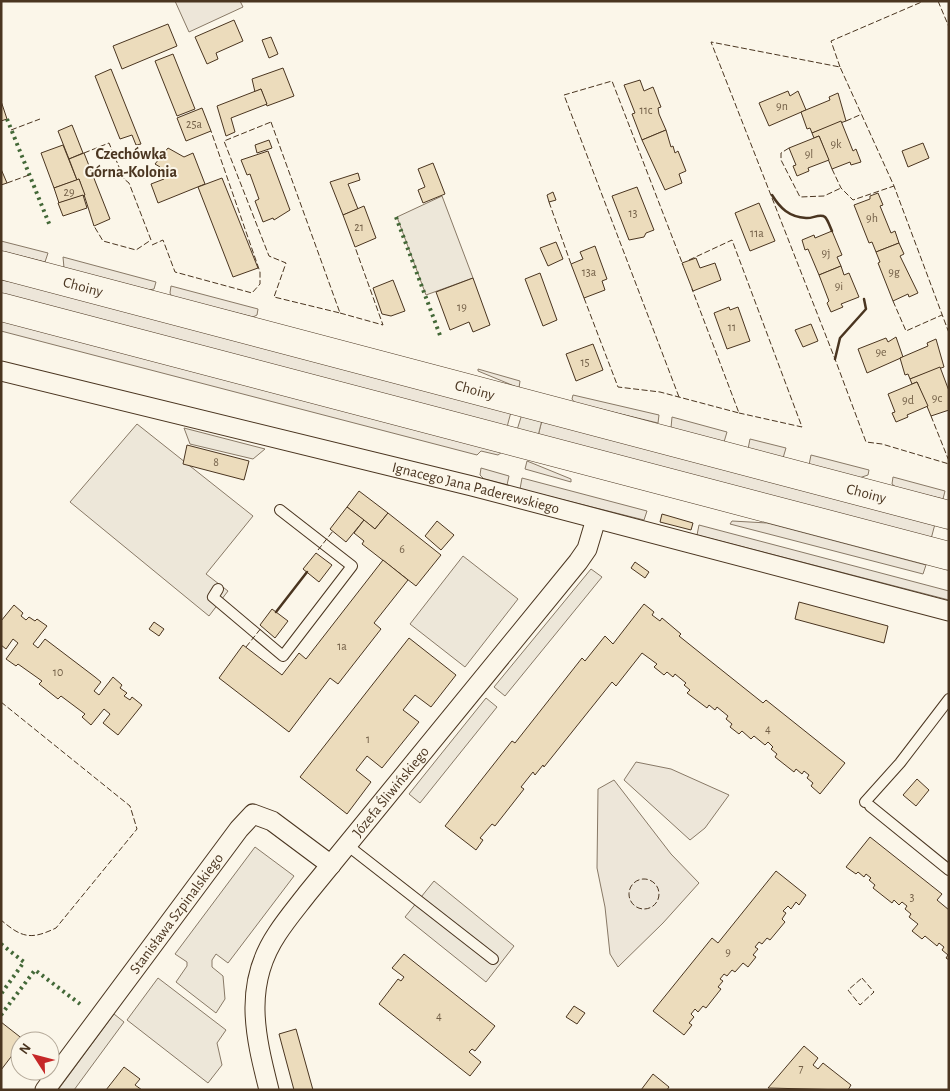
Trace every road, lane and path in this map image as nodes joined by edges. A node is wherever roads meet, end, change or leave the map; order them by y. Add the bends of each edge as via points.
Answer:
1 (1, 265) edge
2 (1, 307) edge
3 (1, 371) edge
4 (280, 510) dead end
5 (949, 515) edge
6 (596, 519) junction
7 (949, 556) edge
8 (218, 589) dead end
9 (949, 611) edge
10 (949, 699) edge
11 (347, 846) junction
12 (330, 865) junction
13 (949, 870) edge
14 (493, 959) dead end
15 (46, 1090) edge
16 (269, 1090) edge

1 - 5 street, Choiny
2 - 7 street
3 - 6 street, Ignacego Jana Paderewskiego
4 - 8 lane via 352,566 283,656 213,597
6 - 9 street, Ignacego Jana Paderewskiego
6 - 11 street, Józefa Śliwińskiego via 587,549 578,562
10 - 13 lane via 868,804
11 - 12 street, Józefa Śliwińskiego
11 - 14 lane
12 - 15 street, Stanisława Szpinalskiego via 272,821 253,814
12 - 16 street, Józefa Śliwińskiego via 277,934 258,976 255,1029

